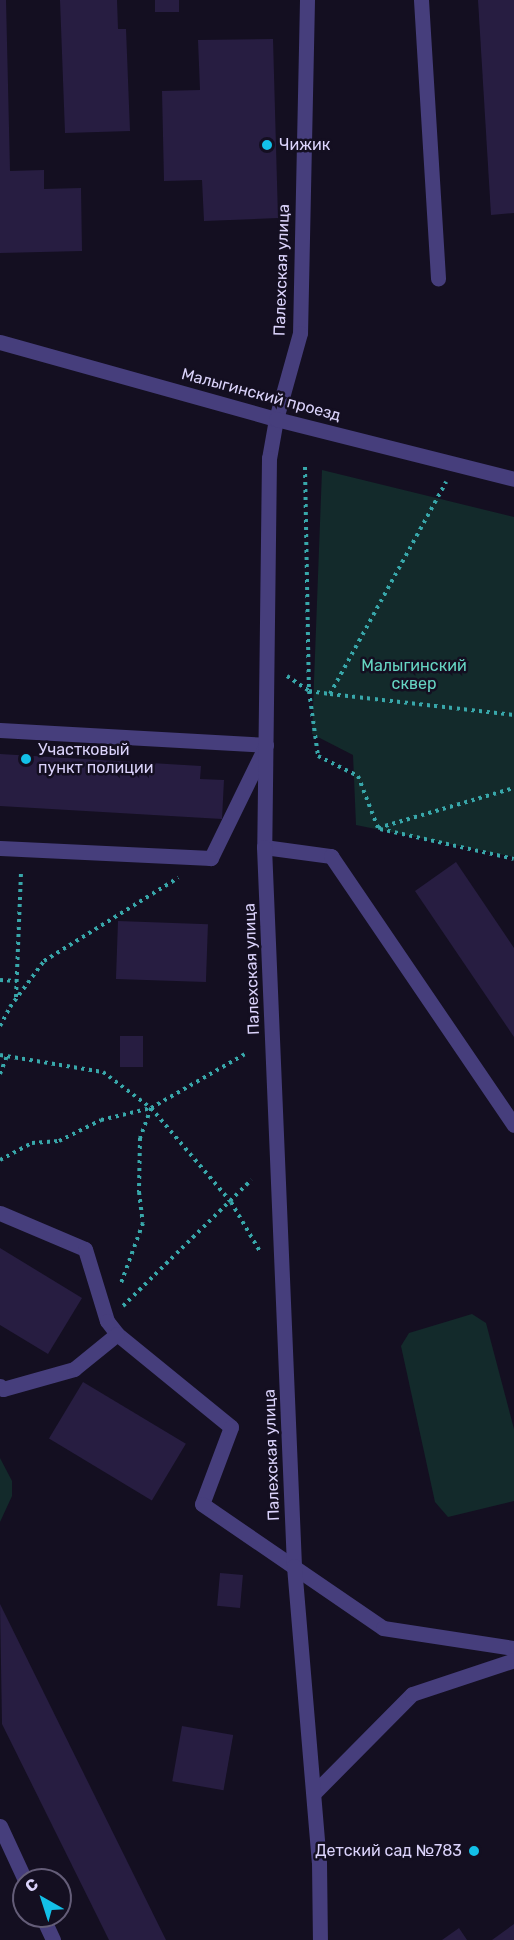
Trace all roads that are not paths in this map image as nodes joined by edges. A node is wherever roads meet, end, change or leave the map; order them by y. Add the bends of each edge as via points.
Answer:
1 (307, 0) edge
2 (421, 0) edge
3 (438, 278) dead end
4 (0, 342) edge
5 (276, 419) junction
6 (514, 478) edge
7 (0, 729) edge
8 (266, 745) junction
9 (264, 847) junction
10 (0, 848) edge
11 (514, 1125) edge
12 (0, 1213) edge
13 (117, 1334) junction
14 (0, 1386) edge
15 (294, 1566) junction
16 (514, 1648) edge
17 (514, 1660) edge
18 (314, 1793) junction
19 (0, 1826) edge
20 (19, 1868) edge
21 (320, 1940) edge

1 - 5 street, Палехская улица via 300,333
2 - 3 street
4 - 5 street, Малыгинский проезд
5 - 6 street, Малыгинский проезд
5 - 8 street, Палехская улица via 269,458
7 - 8 street
8 - 9 street, Палехская улица
8 - 10 street via 210,858
9 - 11 street via 331,856
9 - 15 street, Палехская улица
12 - 13 street via 85,1249 107,1321
13 - 14 street via 74,1369 3,1389
13 - 15 street via 231,1426 202,1504
15 - 16 street via 383,1628
15 - 18 street, Палехская улица
17 - 18 street via 412,1694
18 - 21 street, Палехская улица
19 - 20 street

